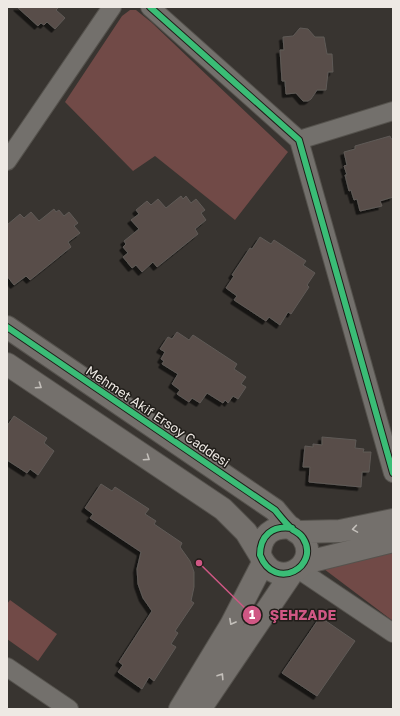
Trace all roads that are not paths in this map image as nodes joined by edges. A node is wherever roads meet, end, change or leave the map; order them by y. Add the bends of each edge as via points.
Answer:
1 (112, 7) edge
2 (150, 7) edge
3 (393, 110) edge
4 (299, 140) junction
5 (7, 161) edge
6 (7, 327) edge
7 (7, 364) edge
8 (393, 472) edge
9 (393, 520) edge
10 (295, 530) junction
11 (393, 541) edge
12 (261, 559) junction
13 (298, 568) junction
14 (393, 633) edge
15 (7, 667) edge
16 (69, 709) edge
17 (180, 709) edge
18 (200, 709) edge

1 - 5 street
2 - 4 street
3 - 4 street
4 - 8 street
6 - 10 street, Mehmet Akif Ersoy Caddesi via 275,510
7 -> 12 street via 223,509 246,532
9 -> 10 street via 340,531
10 - 12 street via 275,529 268,533 263,539
10 - 13 street via 307,546 307,555
11 - 13 street
12 - 13 street via 268,569 275,573
12 -> 17 street via 231,625
13 - 14 street
18 -> 13 street
15 - 16 street

